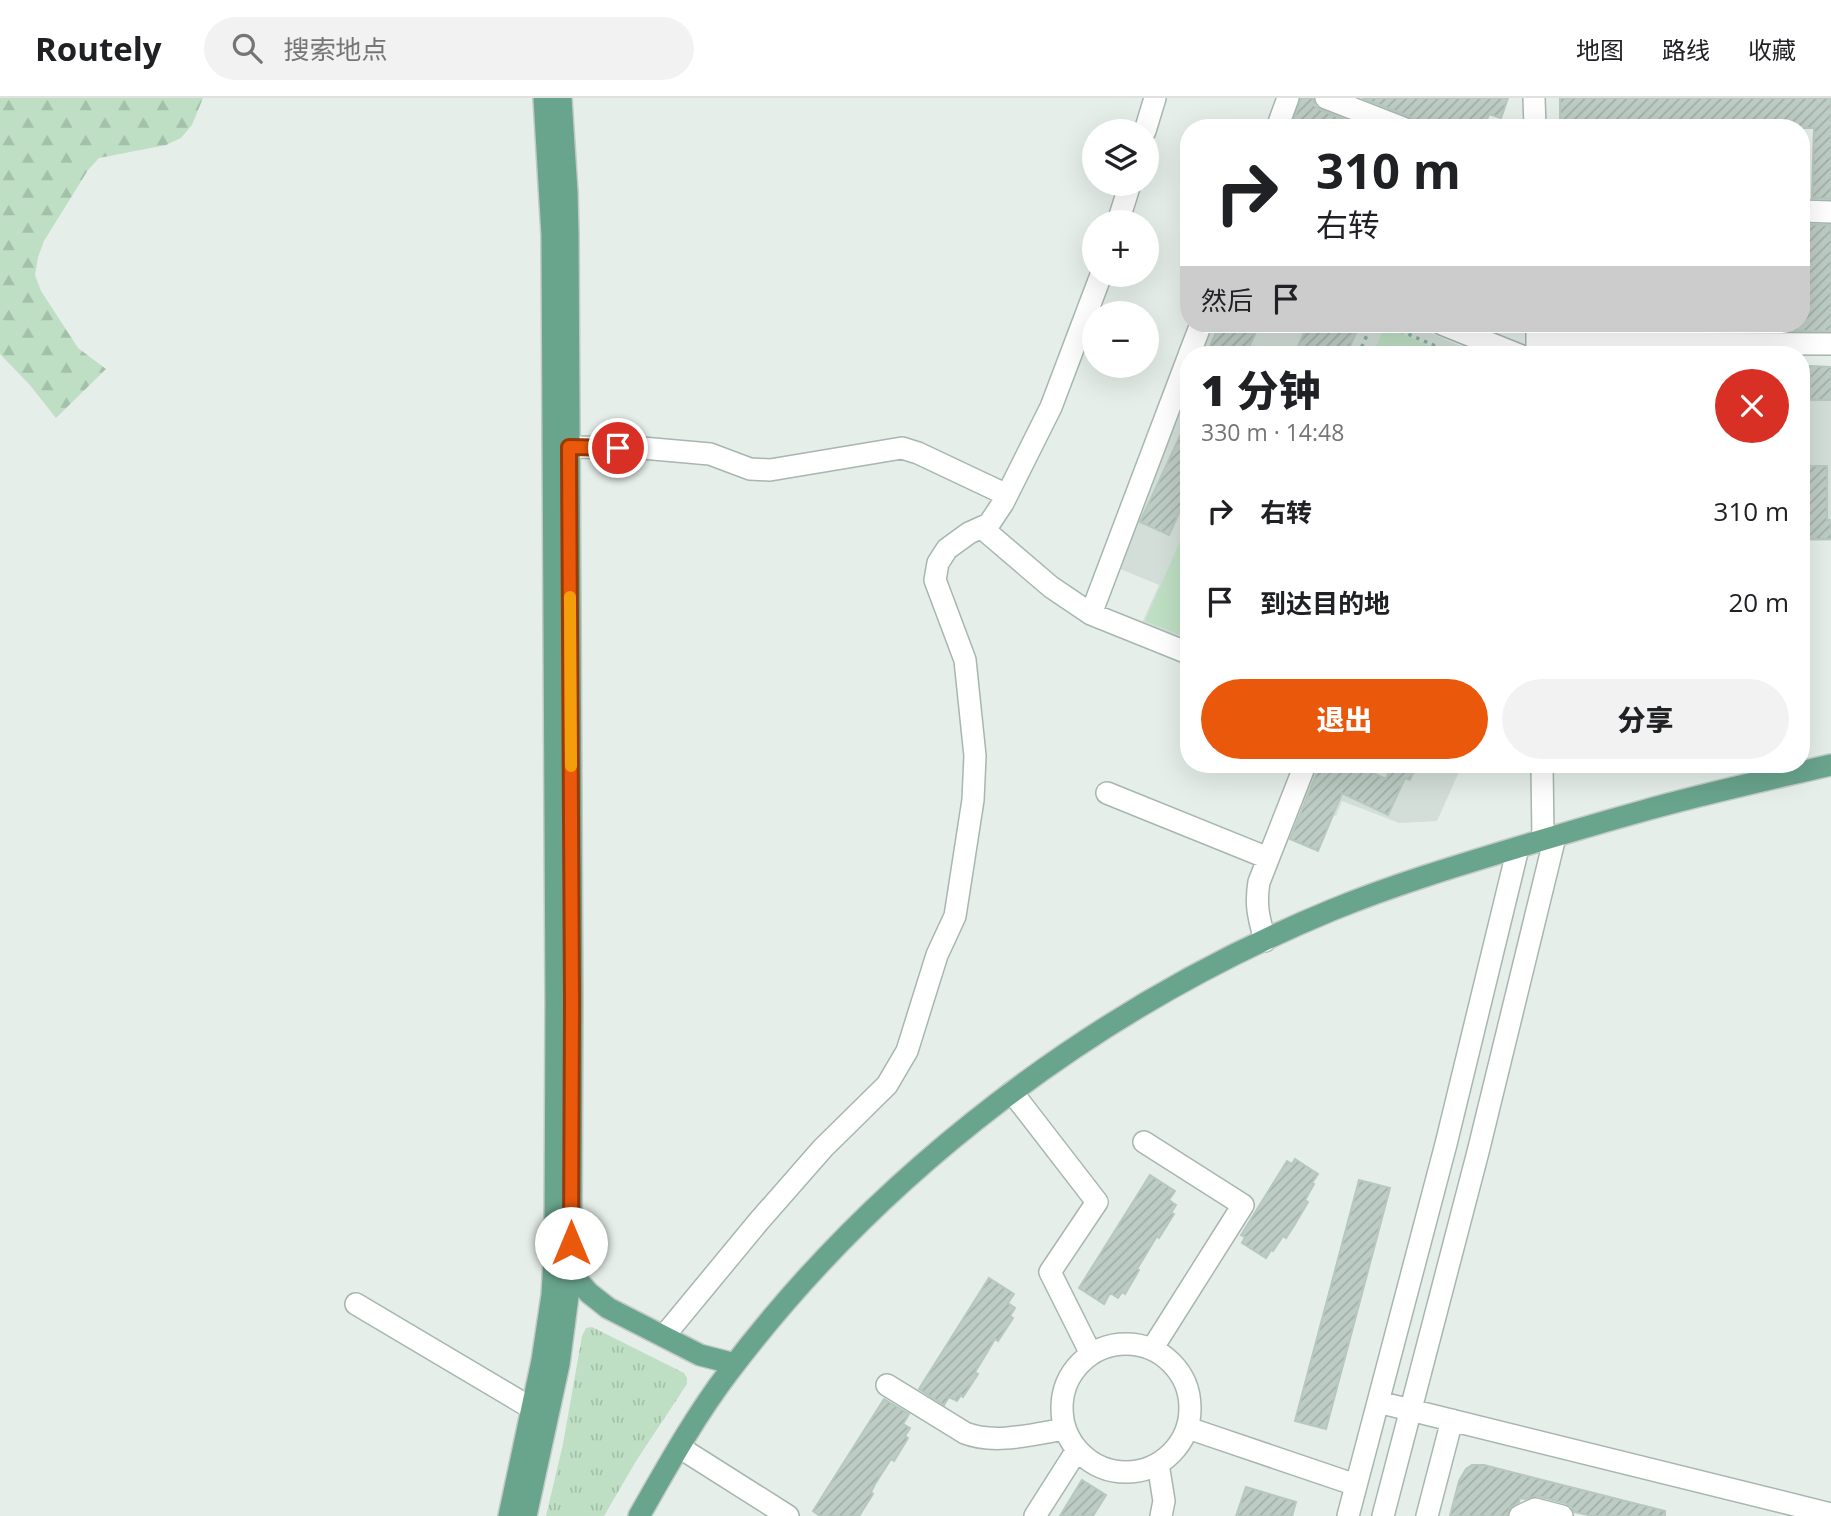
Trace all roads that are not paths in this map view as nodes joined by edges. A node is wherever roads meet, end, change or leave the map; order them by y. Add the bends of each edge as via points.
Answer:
1 (544, 98) edge
2 (561, 98) edge
3 (1155, 98) edge
4 (1288, 98) edge
5 (1326, 98) edge
6 (1534, 98) edge
7 (1149, 119) edge
8 (1280, 119) edge
9 (1380, 119) edge
10 (1535, 119) edge
11 (1810, 211) edge
12 (1831, 212) edge
13 (1096, 287) edge
14 (1464, 333) edge
15 (1537, 341) edge
16 (1831, 344) edge
17 (1496, 346) edge
18 (1180, 381) edge
19 (569, 447) junction
20 (1007, 495) junction
21 (982, 528) junction
22 (1091, 614) junction
23 (1180, 650) edge
24 (1831, 765) edge
25 (1810, 770) edge
26 (1303, 773) edge
27 (1543, 773) edge
28 (1798, 773) edge
29 (1107, 793) dead end
30 (1549, 838) junction
31 (1518, 848) junction
32 (1268, 858) junction
33 (1265, 941) junction
34 (1012, 1092) junction
35 (1144, 1142) dead end
36 (570, 1272) junction
37 (356, 1304) dead end
38 (664, 1336) junction
39 (1152, 1349) junction
40 (1091, 1354) junction
41 (735, 1364) junction
42 (887, 1385) dead end
43 (1378, 1402) junction
44 (533, 1409) junction
45 (1410, 1410) junction
46 (1452, 1420) junction
47 (1188, 1428) junction
48 (1065, 1429) junction
49 (679, 1447) junction
50 (1077, 1450) junction
51 (1158, 1464) junction
52 (1356, 1485) junction
53 (747, 1490) junction
54 (1831, 1514) edge
55 (509, 1516) edge
56 (526, 1516) edge
57 (639, 1516) edge
58 (752, 1516) edge
59 (788, 1516) edge
60 (1035, 1516) edge
61 (1161, 1516) edge
62 (1348, 1516) edge
63 (1383, 1516) edge
64 (1427, 1516) edge
65 (1520, 1516) edge
66 (1562, 1516) edge

1 - 44 main road via 552,249 555,1243 552,1295
2 - 19 main road via 568,224
3 - 7 street
4 - 8 street
5 - 9 street
6 - 10 street
11 - 12 street
13 - 20 street via 1051,407
14 - 17 street
15 - 16 street
18 - 22 street
19 - 20 street via 710,454 750,469 770,470 902,448
19 - 36 main road
20 - 21 street
21 - 22 street via 1051,587
21 - 38 street via 947,549 935,574 965,660 975,756 973,800 954,916 907,1051 887,1085 823,1148
22 - 23 street
24 - 25 main road
26 - 32 street
27 - 30 street
28 - 30 main road
29 - 32 street
30 - 31 main road
30 - 45 street via 1504,1049
31 - 33 main road via 1376,893
31 - 43 street
32 - 33 street via 1256,899
33 - 34 main road via 1202,971 1113,1024
34 - 40 street via 1097,1202 1050,1272
34 - 41 main road via 882,1202 819,1265
35 - 39 street via 1243,1205
36 - 38 main road via 608,1308
36 - 56 main road via 559,1364
37 - 44 street
38 - 41 main road via 701,1355
39 - 40 street via 1125,1343
39 - 47 street via 1176,1366 1188,1388
40 - 48 street via 1074,1370 1064,1391
41 - 49 main road
42 - 48 street via 977,1438
43 - 45 street
43 - 52 street
44 - 55 main road
45 - 46 street
45 - 63 street
46 - 54 street
46 - 64 street
47 - 51 street via 1175,1451
47 - 52 street
48 - 50 street
49 - 53 street
49 - 57 main road
50 - 51 street via 1089,1461 1114,1471 1140,1471
50 - 60 street
51 - 61 street via 1164,1501
52 - 62 street
53 - 58 street
53 - 59 street
65 - 66 street via 1535,1509

